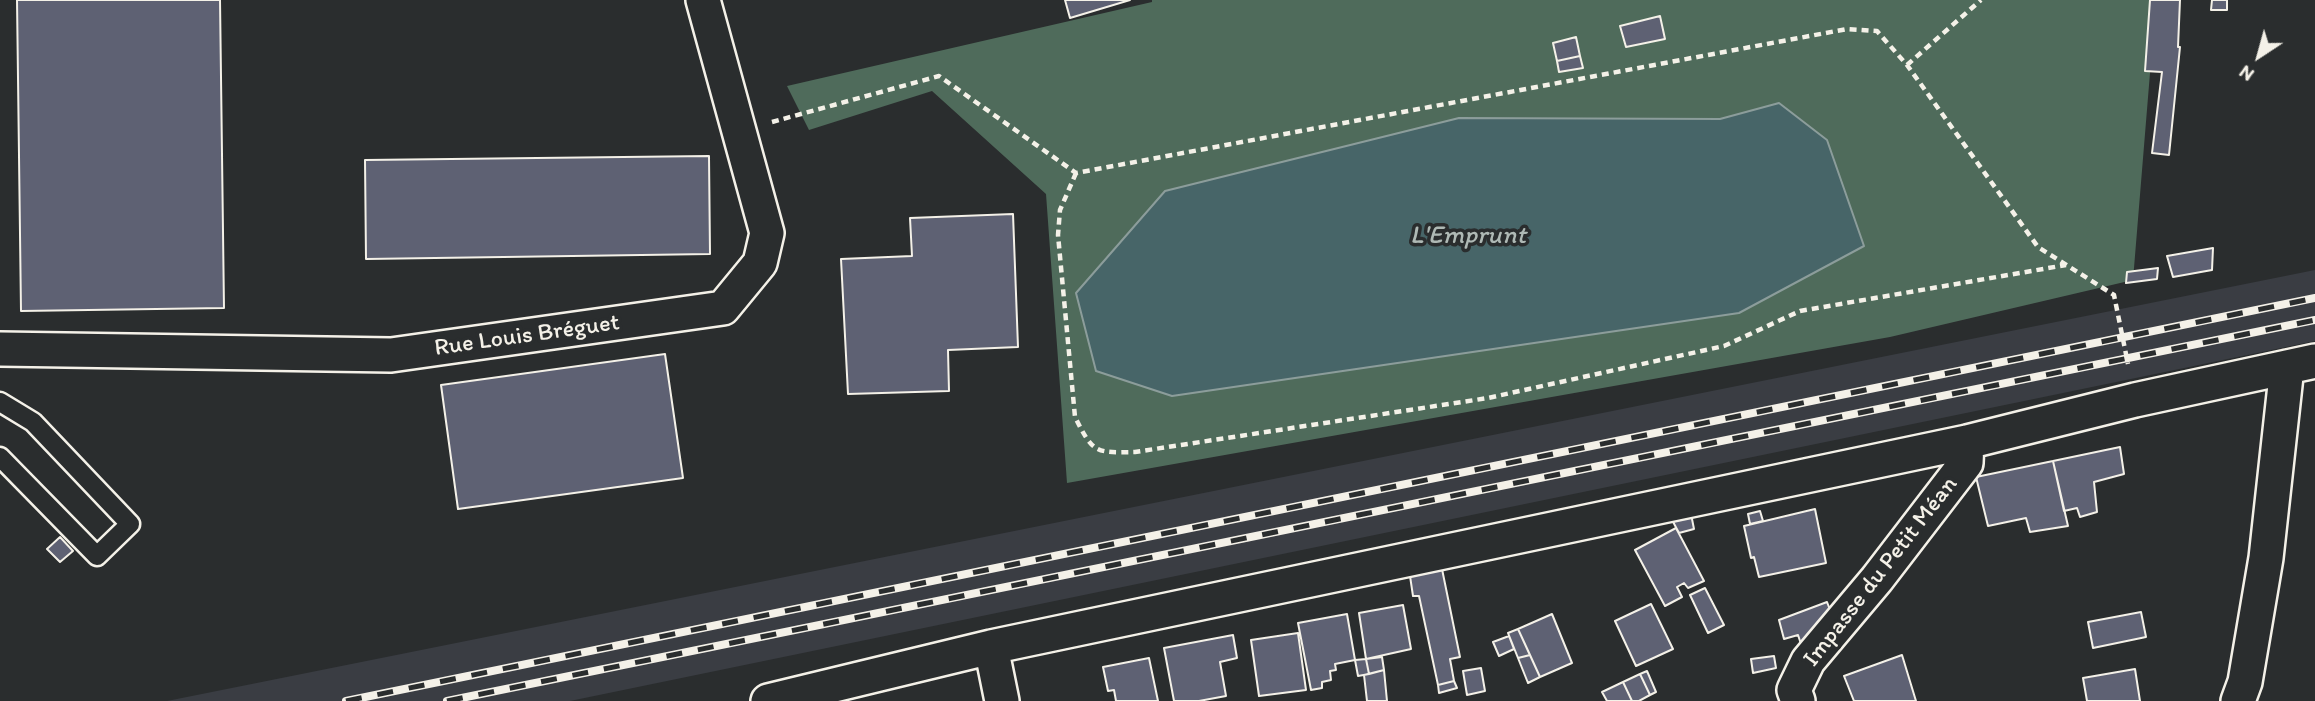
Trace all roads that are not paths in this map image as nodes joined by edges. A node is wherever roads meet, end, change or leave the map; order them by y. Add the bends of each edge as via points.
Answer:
1 (703, 0) edge
2 (0, 349) edge
3 (2296, 372) edge
4 (0, 402) edge
5 (1967, 442) junction
6 (0, 457) edge
7 (991, 647) junction
8 (768, 701) edge
9 (1002, 701) edge
10 (1798, 701) edge
11 (2238, 701) edge

1 - 2 street, Rue Louis Bréguet via 767,233 760,263 723,308 391,355
3 - 5 street via 2135,400
3 - 11 street via 2245,682
4 - 6 lane via 33,422 130,524 97,556
5 - 7 street
5 - 10 street, Impasse du Petit Méan via 1966,463 1808,661 1794,691
7 - 8 street
7 - 9 street

